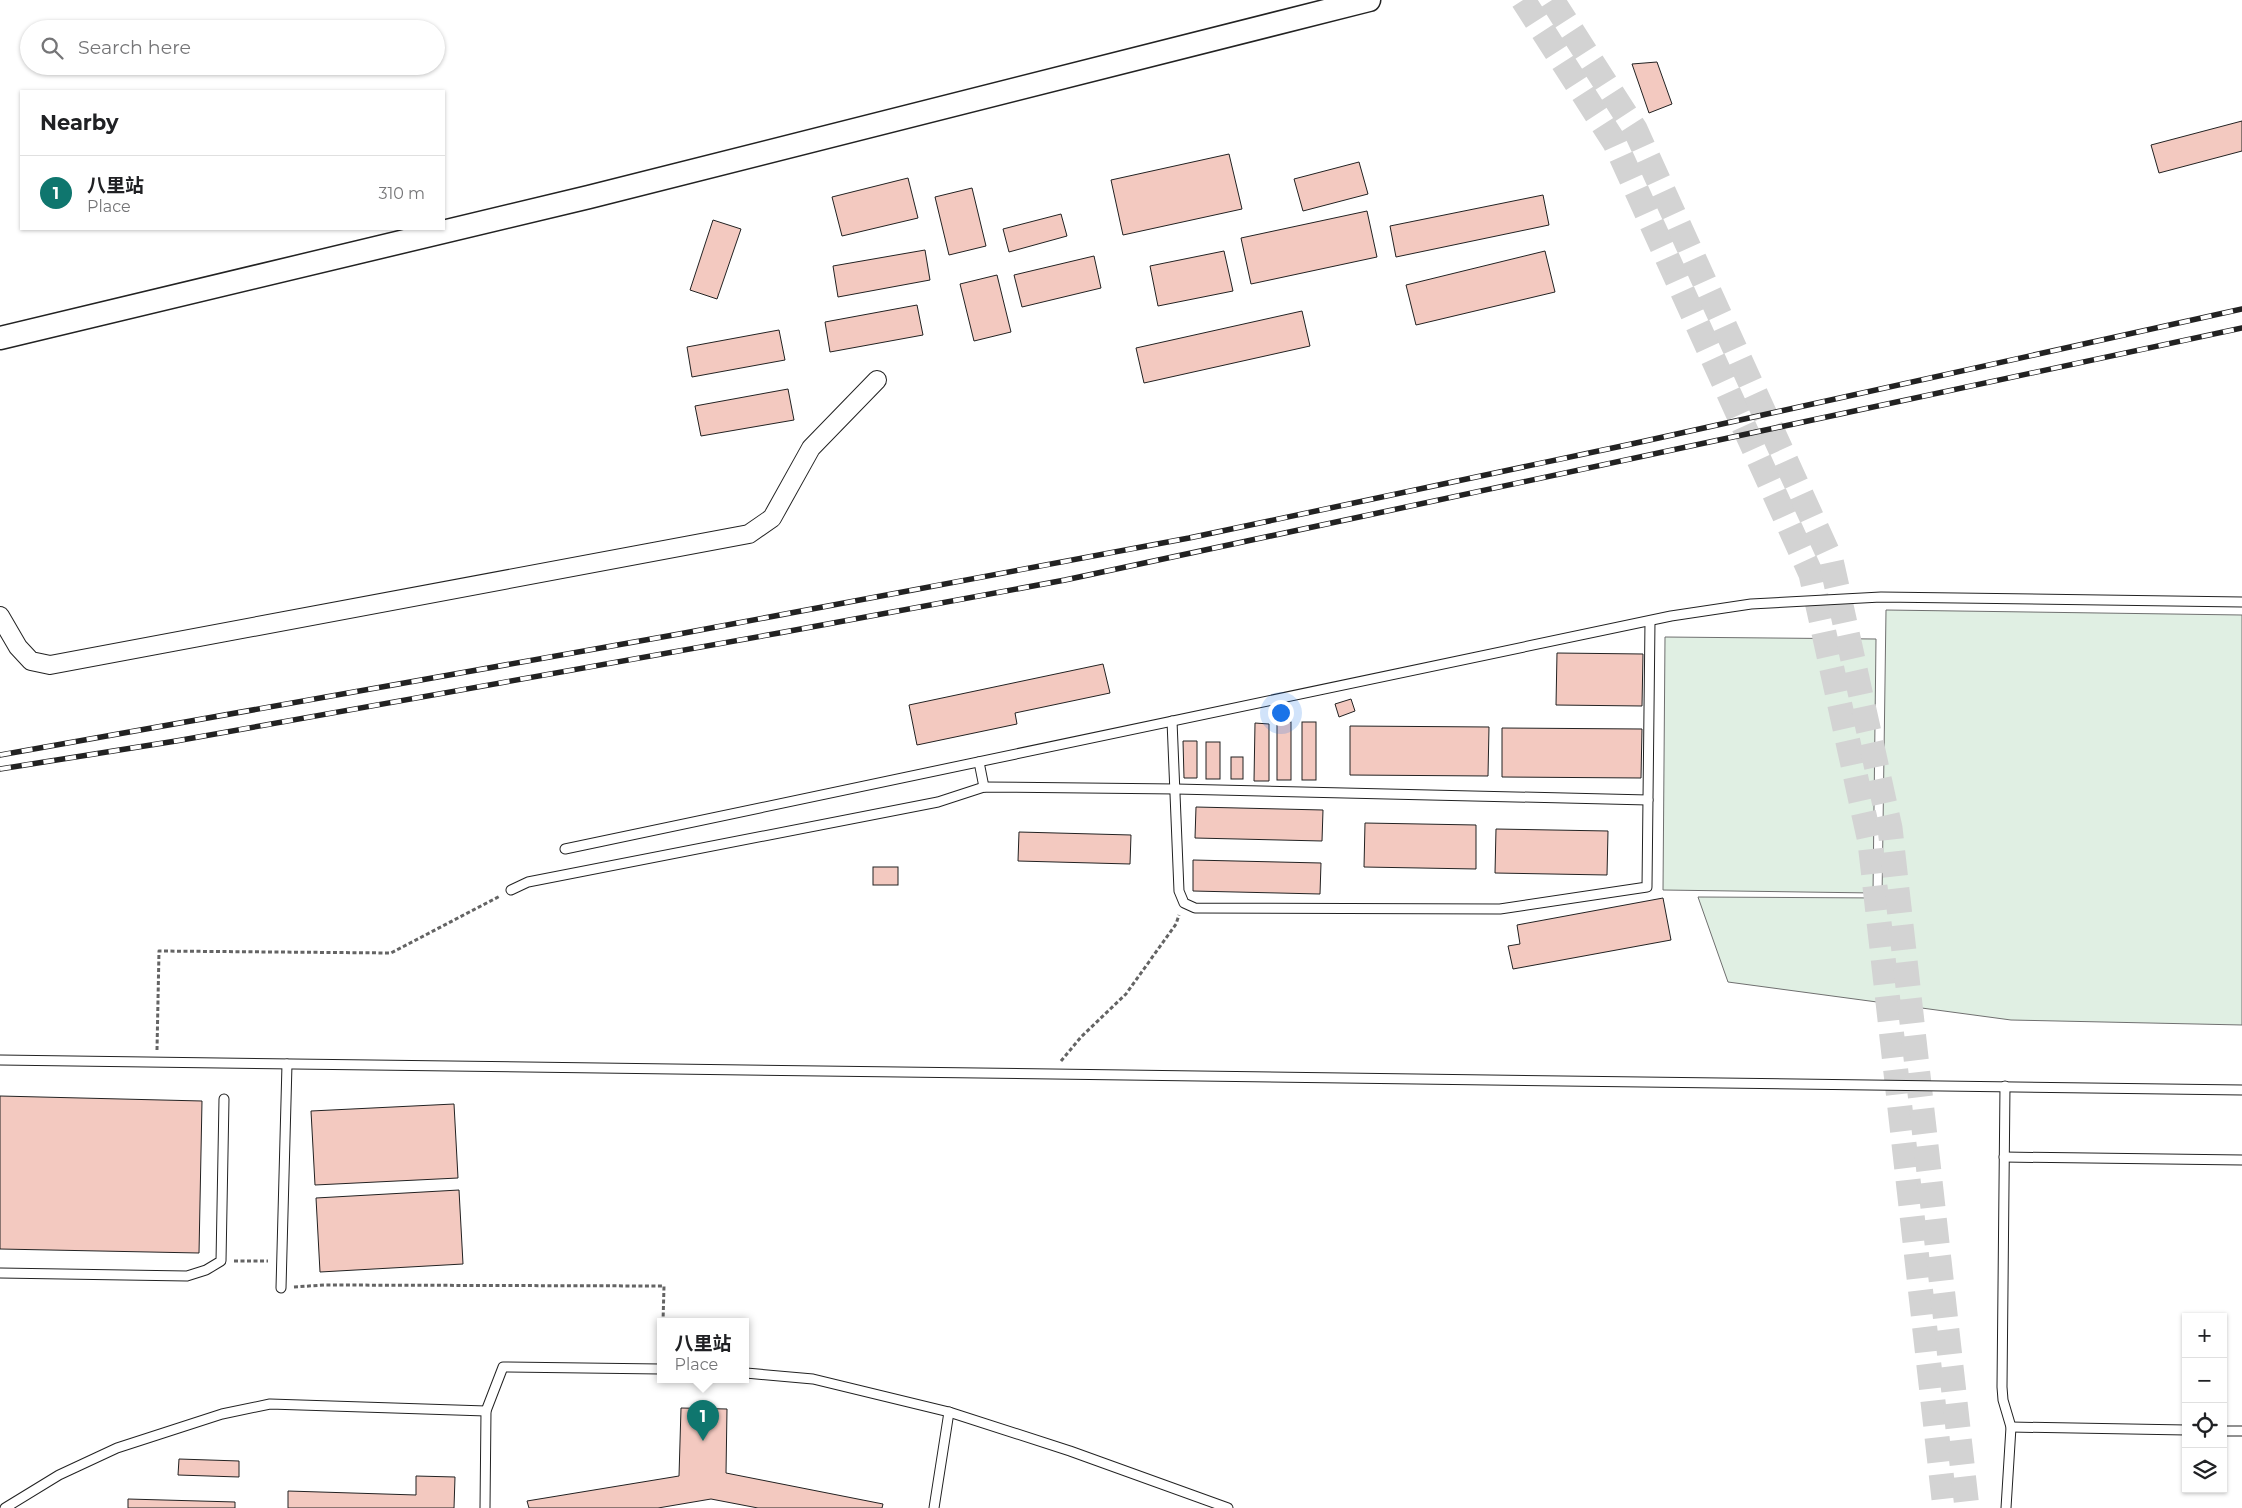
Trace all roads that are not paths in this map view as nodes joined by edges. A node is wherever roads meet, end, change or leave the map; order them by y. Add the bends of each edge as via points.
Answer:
1 (1369, 0) edge
2 (0, 338) edge
3 (877, 380) dead end
4 (2242, 602) edge
5 (0, 616) edge
6 (1650, 621) junction
7 (1172, 721) junction
8 (979, 762) junction
9 (984, 787) junction
10 (1176, 789) junction
11 (1648, 800) junction
12 (565, 849) dead end
13 (512, 890) road end
14 (0, 1060) edge
15 (287, 1064) junction
16 (2004, 1086) junction
17 (2242, 1090) edge
18 (224, 1099) dead end
19 (2004, 1157) junction
20 (2242, 1160) edge
21 (0, 1273) edge
22 (281, 1288) road end
23 (657, 1369) edge
24 (749, 1373) edge
25 (486, 1411) junction
26 (949, 1412) junction
27 (2011, 1427) junction
28 (2182, 1430) edge
29 (2227, 1431) edge
30 (2242, 1431) edge
31 (5, 1508) edge
32 (485, 1508) edge
33 (934, 1508) edge
34 (1228, 1508) edge
35 (2006, 1508) edge

1 - 2 street via 589,197
3 - 5 street via 811,448 772,518 749,534 50,665 31,661 18,647
4 - 6 lane via 1881,597 1752,604
6 - 7 lane
6 - 11 lane
7 - 8 lane
7 - 10 lane
8 - 9 lane
8 - 12 lane
9 - 10 lane
9 - 13 lane via 938,802 528,882
10 - 11 lane
10 - 11 lane via 1179,891 1184,903 1195,908 1500,910 1647,887
14 - 15 lane
15 - 16 lane
15 - 22 lane
16 - 17 lane
16 - 19 lane
18 - 21 lane via 221,1260 206,1270 187,1276
19 - 20 lane
19 - 27 lane via 2002,1400
23 - 25 lane via 503,1367
24 - 26 lane via 813,1379
25 - 31 lane via 270,1404 222,1414 117,1448 59,1475
25 - 32 lane
26 - 33 lane
26 - 34 lane
27 - 28 lane
27 - 35 lane
29 - 30 lane

